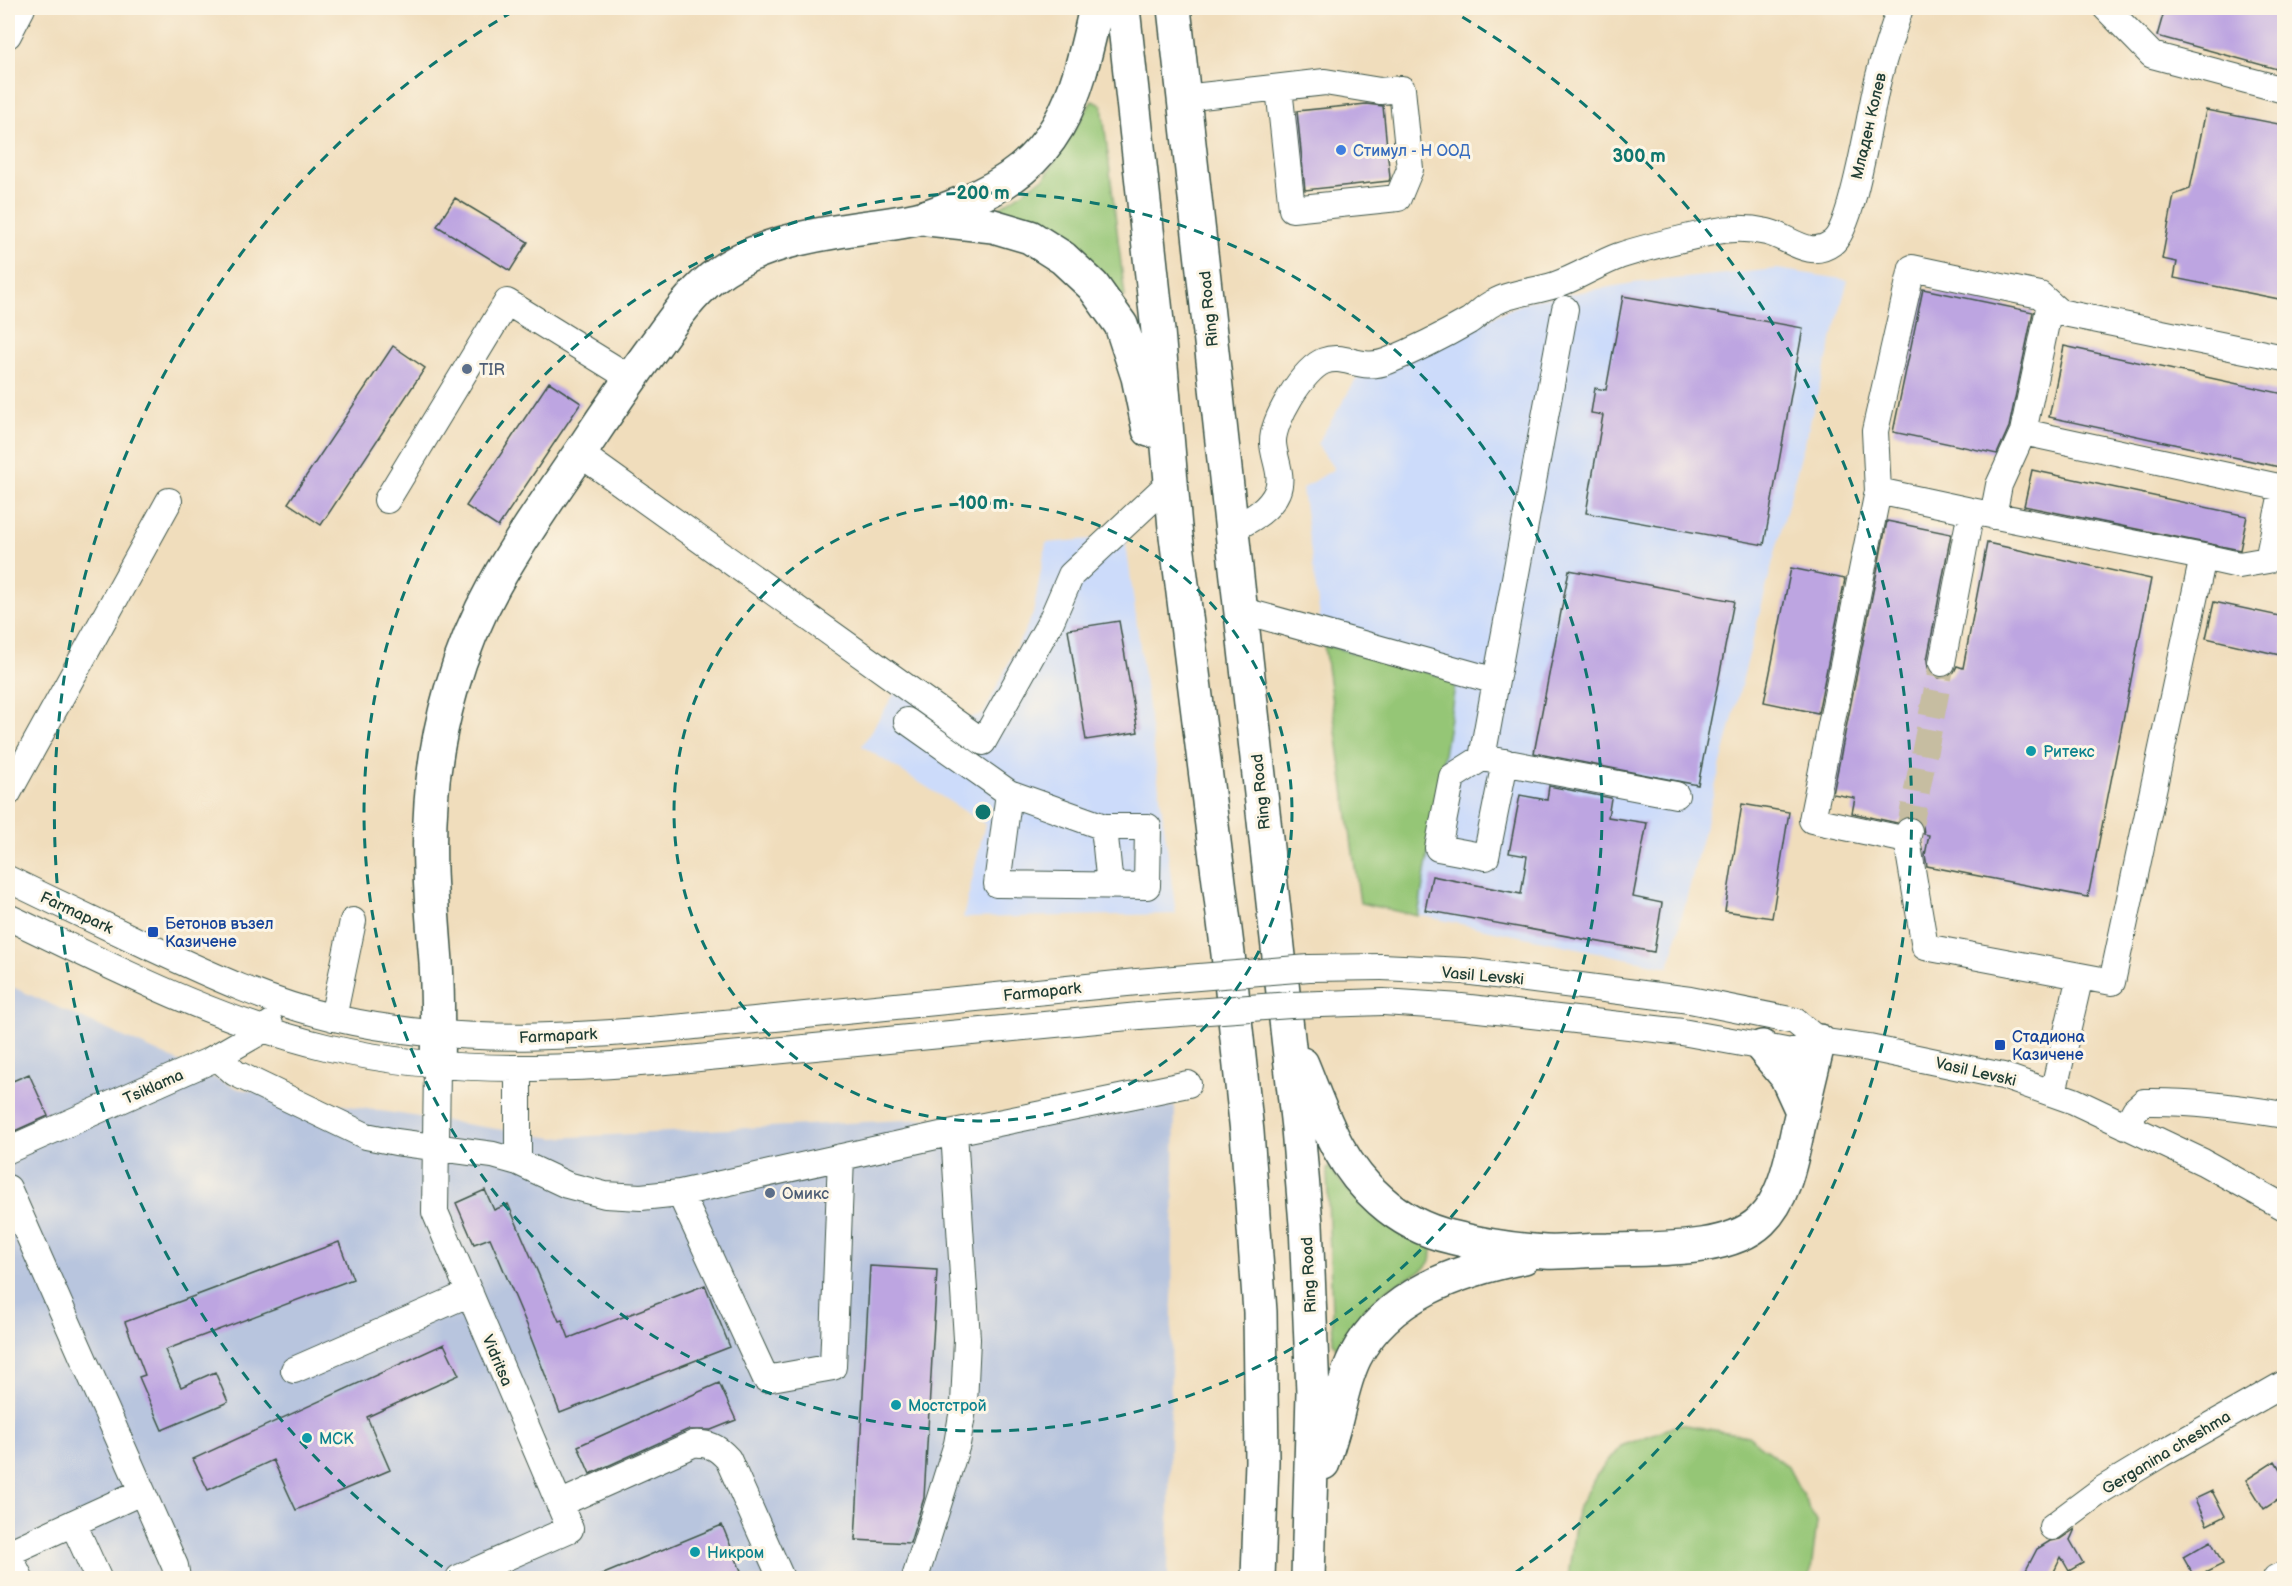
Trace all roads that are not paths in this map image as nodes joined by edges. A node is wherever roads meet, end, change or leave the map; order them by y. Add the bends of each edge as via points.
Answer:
1 (22, 8) edge
2 (1096, 8) edge
3 (1124, 8) edge
4 (1174, 8) edge
5 (1900, 8) edge
6 (2106, 8) edge
7 (8, 35) edge
8 (1279, 87) junction
9 (2284, 90) edge
10 (1184, 98) junction
11 (920, 219) junction
12 (2050, 304) junction
13 (1565, 309) dead end
14 (2284, 358) edge
15 (630, 378) junction
16 (2023, 432) junction
17 (579, 453) junction
18 (1162, 490) junction
19 (1878, 491) junction
20 (387, 500) dead end
21 (169, 501) dead end
22 (1982, 514) junction
23 (1175, 528) junction
24 (1231, 530) junction
25 (2203, 557) junction
26 (1240, 610) junction
27 (1942, 663) tunnel mouth
28 (1496, 681) junction
29 (907, 722) dead end
30 (983, 742) junction
31 (968, 764) junction
32 (8, 793) edge
33 (1009, 793) junction
34 (1676, 795) dead end
35 (1104, 827) junction
36 (8, 879) edge
37 (1110, 886) junction
38 (8, 917) edge
39 (353, 921) dead end
40 (2080, 976) junction
41 (1137, 982) joint
42 (290, 1006) junction
43 (1139, 1016) joint
44 (333, 1018) junction
45 (263, 1030) junction
46 (1288, 1032) junction
47 (1819, 1041) junction
48 (1762, 1047) junction
49 (437, 1051) junction
50 (217, 1057) junction
51 (518, 1069) junction
52 (1188, 1084) dead end
53 (2054, 1093) junction
54 (1802, 1111) junction
55 (2284, 1115) edge
56 (2126, 1126) junction
57 (954, 1132) junction
58 (435, 1147) junction
59 (8, 1150) edge
60 (841, 1157) junction
61 (518, 1162) junction
62 (8, 1188) edge
63 (680, 1193) junction
64 (2284, 1208) edge
65 (1546, 1252) junction
66 (470, 1293) junction
67 (294, 1370) dead end
68 (2284, 1384) edge
69 (141, 1492) junction
70 (1312, 1499) junction
71 (559, 1504) junction
72 (73, 1523) junction
73 (2052, 1527) dead end
74 (8, 1553) edge
75 (2284, 1574) edge
76 (20, 1578) edge
77 (98, 1578) edge
78 (177, 1578) edge
79 (459, 1578) edge
80 (781, 1578) edge
81 (915, 1578) edge
82 (1258, 1578) edge
83 (1308, 1578) edge
84 (2276, 1578) edge

1 - 7 street
2 - 11 highway via 1070,102 1052,138 1025,168 989,192
3 - 23 highway
4 - 10 highway, Ring Road
5 - 24 street, Младен Колев via 1878,78 1853,194 1843,227 1833,243 1816,249 1801,248 1769,232 1716,231 1618,257 1557,285 1513,294 1491,303 1471,320 1386,362 1369,366 1339,359 1324,361 1307,372 1275,426 1278,490 1259,514
6 - 9 street via 2152,55
8 - 8 street via 1325,82 1380,91 1402,89 1410,168 1398,198 1292,209
8 - 10 street
10 - 24 highway, Ring Road
11 - 15 highway via 812,236 761,249 712,278 678,313
11 - 18 highway via 993,226 1030,237 1063,258 1093,286 1120,325 1138,376
12 - 14 street via 2059,312
12 - 16 street
12 - 19 street via 2040,295 1912,268 1875,431
13 - 28 street
15 - 17 highway
15 - 20 street via 507,302
16 - 22 street
16 - 25 street via 2283,488 2268,560 2240,565
17 - 30 street
17 - 49 highway via 494,586 450,694 431,802 429,870
18 - 23 highway
18 - 30 street via 1071,575 1051,621
19 - 22 street
19 - 40 street via 1812,820 1908,835 1924,947
21 - 32 street
22 - 25 street
22 - 27 street
23 - 82 highway via 1228,954 1254,1225 1260,1312
24 - 26 highway, Ring Road
25 - 40 street via 2112,982
26 - 28 street
26 - 46 highway, Ring Road
28 - 34 street via 1494,760
29 - 31 street
30 - 31 street
31 - 33 street
33 - 35 street
33 - 37 street via 997,884
35 - 37 street
35 - 37 street via 1148,827 1147,886
36 - 42 street, Farmapark via 197,969
38 - 45 street, Farmapark via 181,999
39 - 44 street
40 - 53 street
41 - 47 street, Vasil Levski, bridge via 1309,968 1382,967 1475,973 1690,1000 1795,1021
41 - 49 street, Farmapark via 719,1023 516,1037
42 - 44 street, Farmapark
42 - 45 street, Tsiklama
43 - 48 street, Vasil Levski, bridge via 1383,1002 1682,1032
43 - 51 street, Farmapark via 720,1056
44 - 49 street, Farmapark via 390,1030
45 - 49 street, Farmapark via 327,1048
45 - 50 street, Tsiklama
46 - 65 highway via 1332,1139 1351,1171 1380,1200 1412,1223 1449,1237
46 - 70 highway, Ring Road via 1306,1234 1314,1392
47 - 48 street, Vasil Levski via 1791,1053
47 - 53 street, Vasil Levski via 2003,1076
47 - 54 highway
48 - 54 highway via 1786,1076
49 - 51 street, Farmapark
49 - 58 street, Vidritsa
50 - 58 street via 235,1073 366,1136
50 - 59 street, Tsiklama
51 - 61 street
52 - 57 street
53 - 56 street, Vasil Levski
54 - 65 highway via 1776,1200 1762,1220 1742,1234 1712,1243
55 - 56 street via 2219,1104 2144,1102
56 - 64 street, Vasil Levski via 2203,1162
57 - 60 street
57 - 81 street via 967,1339 964,1404 957,1444
58 - 61 street
58 - 66 street, Vidritsa via 435,1212
60 - 63 street
60 - 63 street via 833,1367 766,1379
61 - 63 street via 567,1185 604,1195
62 - 69 street
65 - 70 highway via 1451,1277 1415,1295 1384,1319 1355,1357
66 - 67 street
66 - 71 street, Vidritsa
68 - 73 street, Gerganina cheshma via 2103,1489
69 - 72 street
69 - 78 street
70 - 83 highway, Ring Road
71 - 79 street, Vidritsa via 570,1529
71 - 80 street via 686,1447 706,1444 718,1448 728,1459
72 - 74 street
72 - 77 street
74 - 76 street
75 - 84 street

